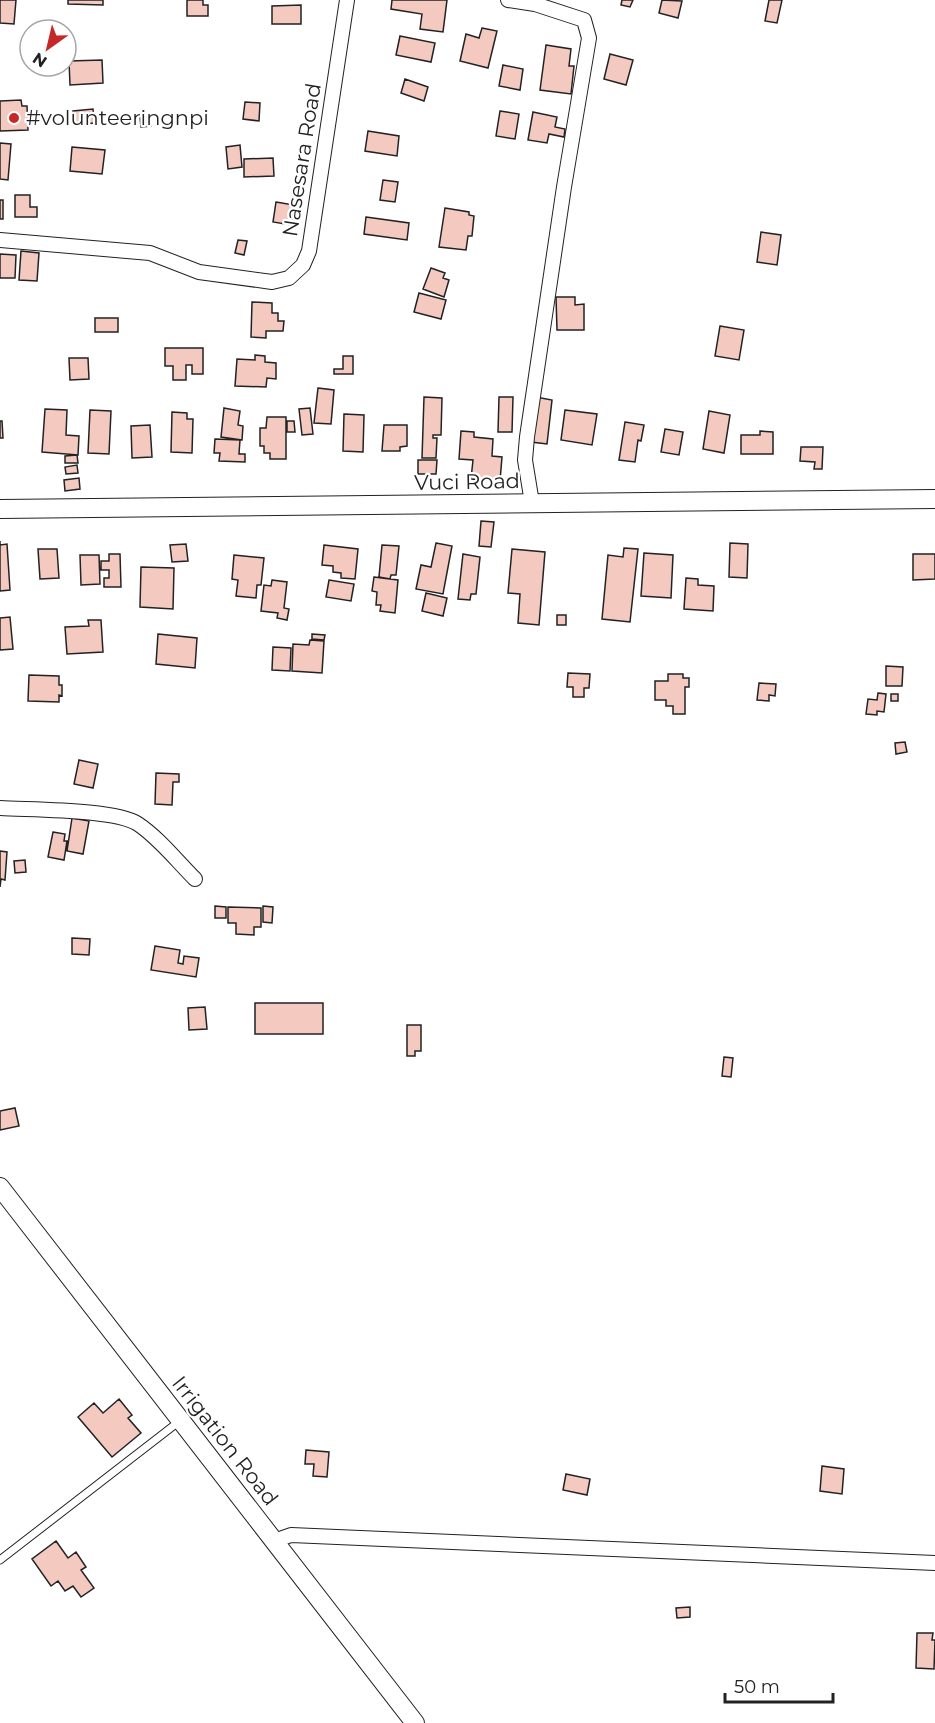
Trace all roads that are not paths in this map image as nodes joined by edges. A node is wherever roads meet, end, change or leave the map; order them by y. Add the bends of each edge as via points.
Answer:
1 (347, 0) edge
2 (508, 0) edge
3 (0, 240) edge
4 (935, 499) edge
5 (532, 503) junction
6 (0, 509) edge
7 (0, 808) edge
8 (195, 879) dead end
9 (0, 1187) edge
10 (181, 1420) junction
11 (274, 1541) junction
12 (0, 1560) edge
13 (935, 1563) edge
14 (415, 1723) edge

1 - 3 street, Nasesara Road via 309,251 303,265 290,278 272,282 199,272 150,253
2 - 5 street via 535,4 584,20 589,38 527,436 525,460
4 - 5 main road, Vuci Road
5 - 6 main road, Vuci Road
7 - 8 street via 124,818 140,825
9 - 10 main road, Irrigation Road
10 - 11 main road, Irrigation Road
10 - 12 lane
11 - 13 street via 291,1535
11 - 14 main road, Irrigation Road

